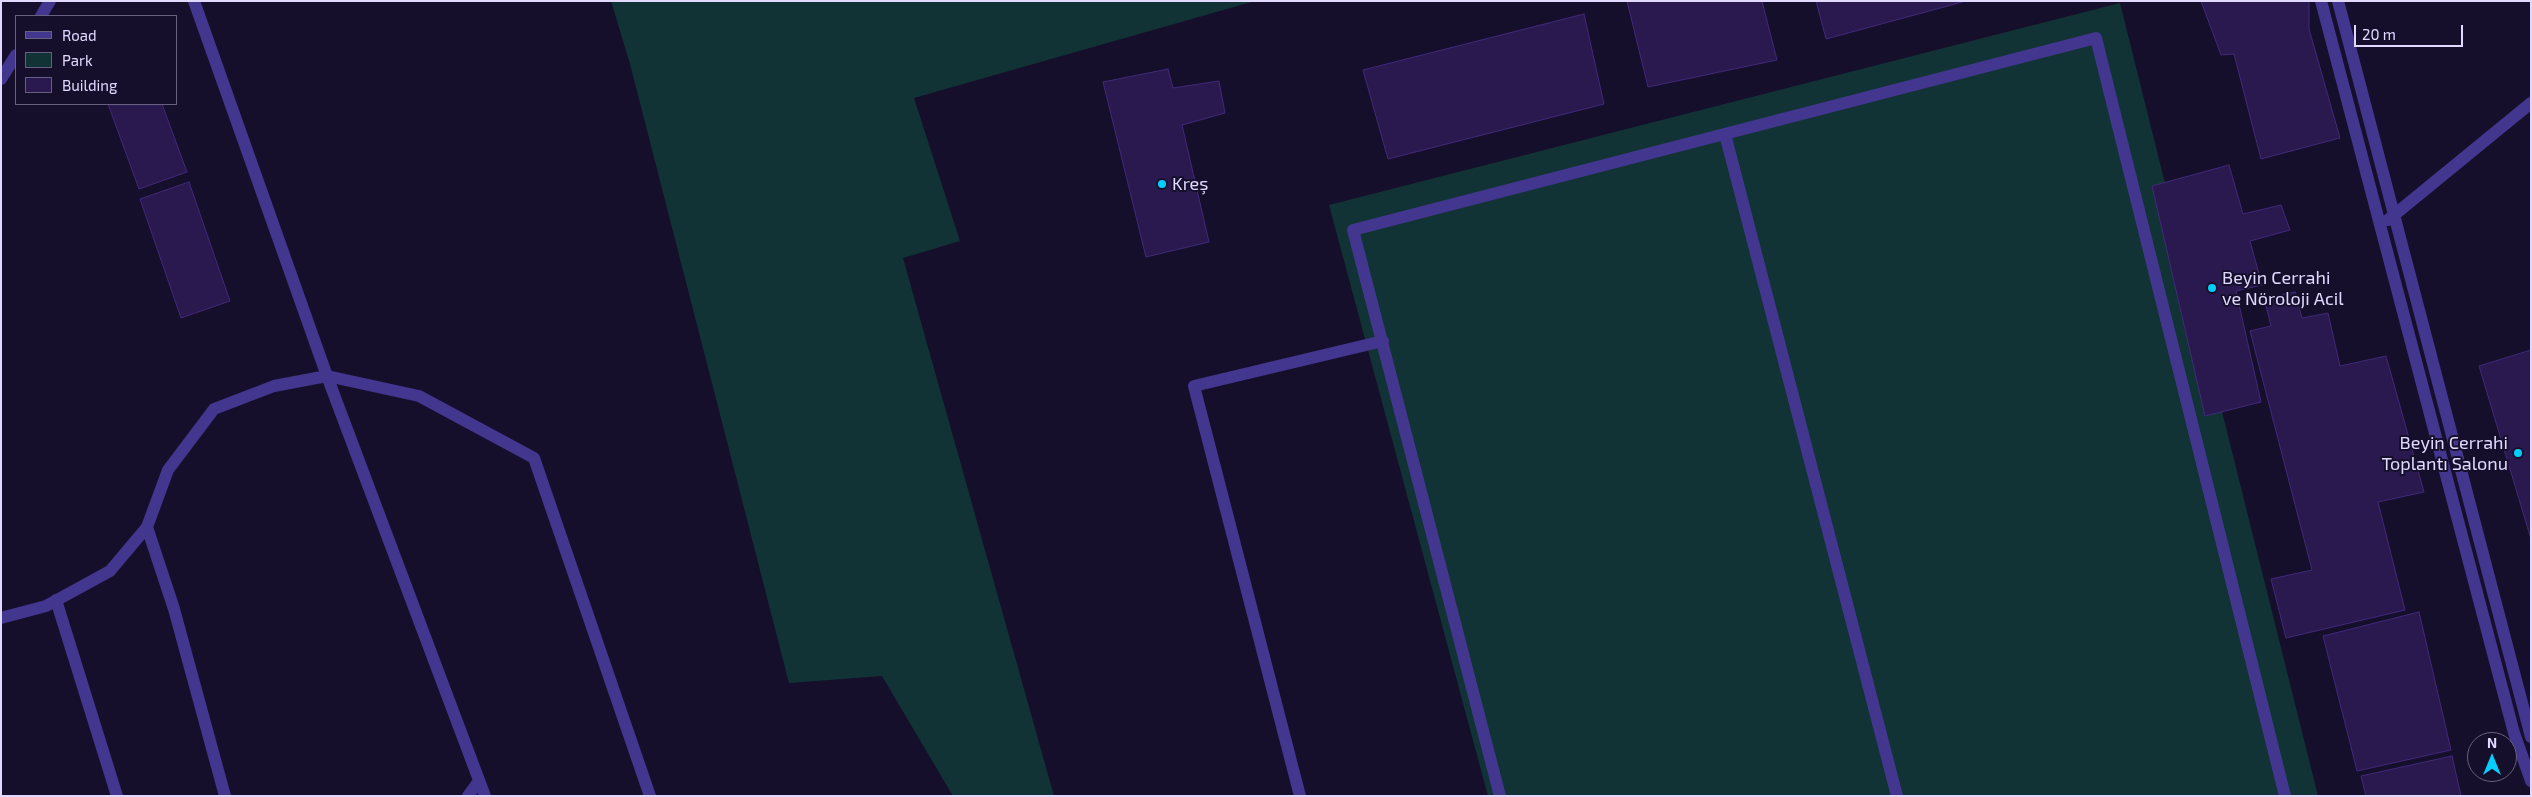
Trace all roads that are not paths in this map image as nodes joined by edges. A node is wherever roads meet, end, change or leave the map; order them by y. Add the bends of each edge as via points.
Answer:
1 (50, 1) edge
2 (194, 1) edge
3 (2321, 1) edge
4 (2338, 1) edge
5 (42, 15) edge
6 (15, 57) edge
7 (1, 79) edge
8 (2531, 103) edge
9 (1725, 134) junction
10 (2394, 215) junction
11 (2381, 227) junction
12 (1382, 341) junction
13 (327, 376) junction
14 (147, 527) junction
15 (56, 600) junction
16 (1, 618) edge
17 (2531, 737) edge
18 (479, 781) junction
19 (2531, 781) edge
20 (117, 796) edge
21 (225, 796) edge
22 (468, 796) edge
23 (485, 796) edge
24 (650, 796) edge
25 (1300, 796) edge
26 (1500, 796) edge
27 (1897, 796) edge
28 (2285, 796) edge

1 - 5 street
2 - 13 street
3 - 11 street
4 - 10 street
6 - 7 street
8 - 10 street
9 - 12 street via 1353,230
9 - 27 street
9 - 28 street via 2096,38
10 - 11 street
10 - 17 street
11 - 19 street via 2514,733
12 - 25 street via 1194,386
12 - 26 street
13 - 14 street via 274,386 214,409 168,470
13 - 18 street
13 - 24 street via 419,396 534,458
14 - 15 street via 110,571
14 - 21 street via 174,610
15 - 16 street via 46,606
15 - 20 street
18 - 22 street
18 - 23 street

